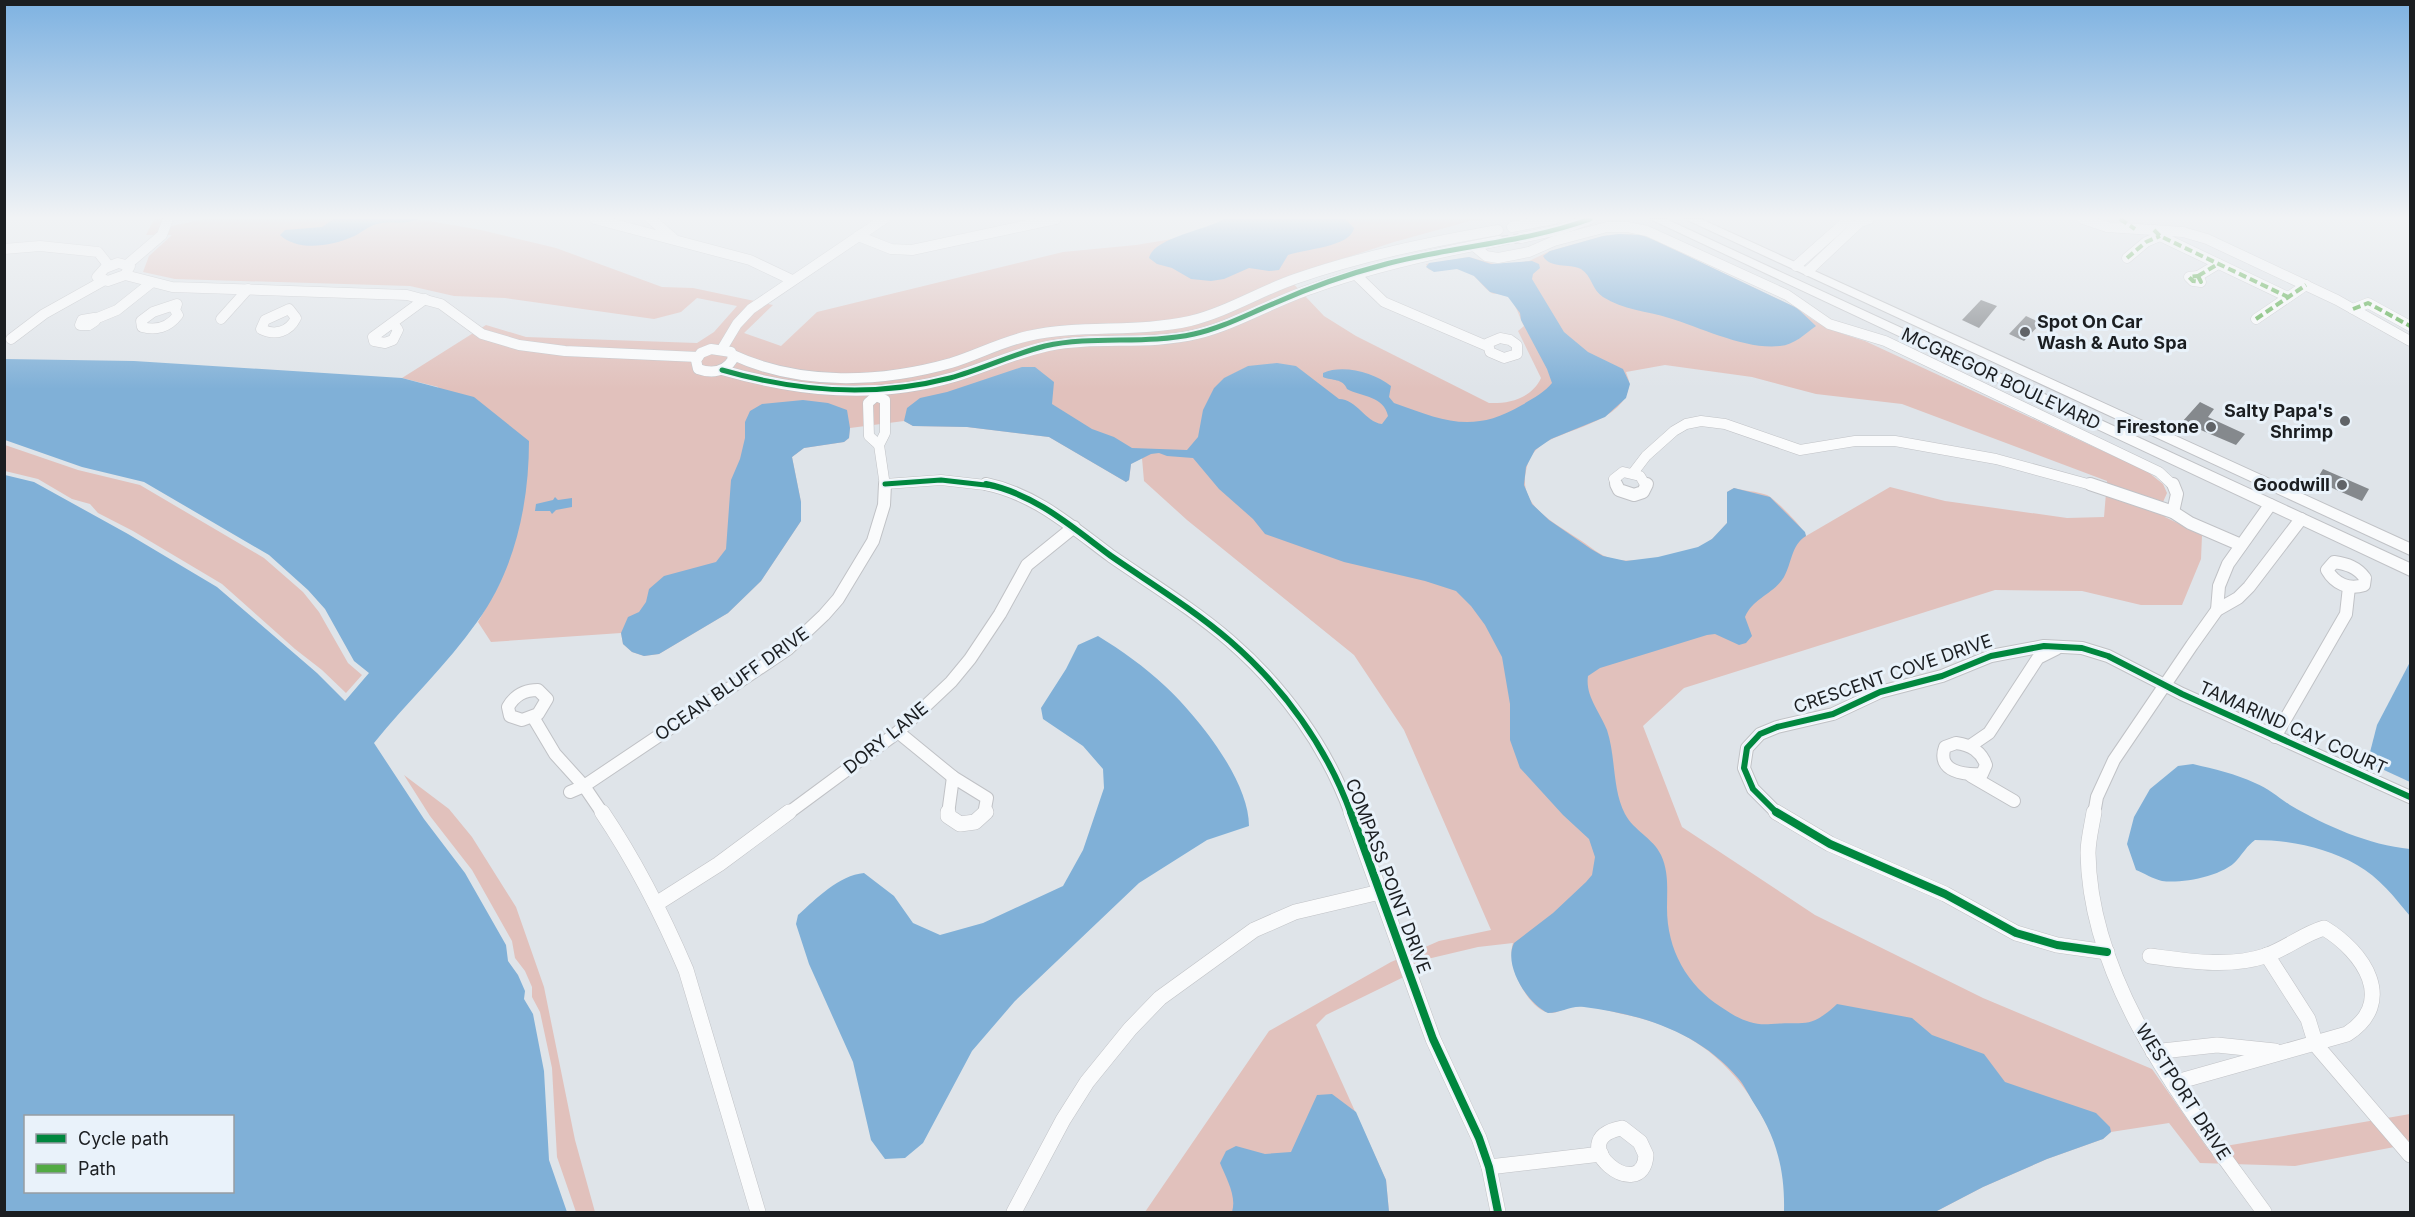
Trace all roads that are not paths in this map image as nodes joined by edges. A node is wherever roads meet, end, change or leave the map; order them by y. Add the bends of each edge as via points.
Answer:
1 (98, 276) edge
2 (113, 276) edge
3 (138, 276) edge
4 (783, 276) edge
5 (798, 276) edge
6 (1306, 276) edge
7 (1349, 276) edge
8 (1357, 276) edge
9 (1746, 276) edge
10 (1778, 276) edge
11 (1817, 276) edge
12 (2243, 276) edge
13 (2286, 276) edge
14 (103, 280) junction
15 (792, 280) junction
16 (151, 283) junction
17 (2306, 285) junction
18 (192, 288) junction
19 (248, 289) junction
20 (304, 291) junction
21 (2288, 297) junction
22 (425, 298) junction
23 (177, 304) dead end
24 (289, 309) dead end
25 (2353, 309) junction
26 (95, 319) dead end
27 (221, 319) dead end
28 (2256, 319) dead end
29 (393, 323) dead end
30 (2410, 326) edge
31 (2410, 341) edge
32 (7, 342) edge
33 (1487, 346) dead end
34 (722, 349) junction
35 (733, 355) junction
36 (698, 357) junction
37 (722, 370) junction
38 (875, 377) junction
39 (875, 394) junction
40 (885, 417) junction
41 (868, 419) junction
42 (879, 445) junction
43 (2194, 469) junction
44 (1633, 473) dead end
45 (2250, 475) junction
46 (885, 484) junction
47 (2270, 505) junction
48 (2173, 512) junction
49 (2342, 517) junction
50 (2301, 519) junction
51 (1074, 527) junction
52 (2241, 545) junction
53 (2410, 549) edge
54 (2410, 570) edge
55 (2349, 587) dead end
56 (2217, 610) junction
57 (2063, 646) junction
58 (2164, 685) junction
59 (533, 717) dead end
60 (898, 732) junction
61 (2275, 737) junction
62 (1970, 746) junction
63 (1971, 776) junction
64 (953, 777) dead end
65 (577, 789) junction
66 (2410, 797) edge
67 (2014, 801) dead end
68 (1380, 892) junction
69 (656, 904) junction
70 (2107, 952) junction
71 (2267, 955) junction
72 (2150, 956) dead end
73 (2316, 1045) junction
74 (2153, 1052) junction
75 (2279, 1052) junction
76 (2173, 1083) junction
77 (1601, 1154) dead end
78 (2410, 1155) edge
79 (1489, 1167) junction
80 (758, 1212) edge
81 (1014, 1212) edge
82 (1498, 1212) edge
83 (2264, 1212) edge

1 - 14 street
2 - 14 street
3 - 16 street
4 - 15 street
5 - 15 street
6 - 38 street via 1190,321 1047,332 942,365
7 - 39 street via 1196,334 1050,345 951,378
8 - 33 street via 1384,302
9 - 48 street via 1798,300 1829,324 1885,341 2159,472 2175,487 2178,497
10 - 43 main road, MCGREGOR BOULEVARD
11 - 45 main road, MCGREGOR BOULEVARD
12 - 21 street
13 - 17 street
14 - 32 street via 26,322
15 - 34 street via 744,316
16 - 18 street
16 - 26 street via 117,310
17 - 21 street
17 - 25 street
18 - 19 street
18 - 23 street
19 - 20 street
19 - 27 street
20 - 22 street
20 - 24 street
21 - 28 street
22 - 29 street
22 - 36 street via 450,309 482,334 519,345
25 - 30 street via 2368,303
25 - 31 street
34 - 35 street
34 - 36 street via 711,349
35 - 37 street via 731,363
35 - 38 street via 757,365 800,374
36 - 37 street via 698,369
37 - 39 street via 795,389
38 - 39 street
39 - 40 street via 885,400
39 - 41 street via 868,403
40 - 41 street
40 - 42 street, OCEAN BLUFF DRIVE via 885,434
41 - 42 street, OCEAN BLUFF DRIVE via 869,436
42 - 46 street, OCEAN BLUFF DRIVE
43 - 45 main road via 2227,476
43 - 47 main road, MCGREGOR BOULEVARD
44 - 48 street via 1674,431 1686,424 1713,421 1800,450 1879,440 1965,453 2053,473
45 - 49 main road, MCGREGOR BOULEVARD
46 - 51 street, COMPASS POINT DRIVE via 948,479 996,485 1032,499
46 - 65 street, OCEAN BLUFF DRIVE via 884,505 873,541 851,580 824,615 788,649
47 - 49 main road via 2291,503
47 - 50 main road, MCGREGOR BOULEVARD
47 - 52 street, WESTPORT DRIVE
48 - 52 street
49 - 53 main road, MCGREGOR BOULEVARD
50 - 54 main road, MCGREGOR BOULEVARD
50 - 56 street, WESTPORT DRIVE via 2249,587
51 - 60 street, DORY LANE via 1027,565 970,659
51 - 68 street, COMPASS POINT DRIVE via 1228,639 1292,705 1333,772
52 - 56 street, WESTPORT DRIVE via 2219,588
55 - 61 street via 2346,614
56 - 58 street, WESTPORT DRIVE
57 - 58 street, CRESCENT COVE DRIVE via 2110,656
57 - 62 street via 2038,658 1989,733
57 - 70 street, CRESCENT COVE DRIVE via 1995,654 1949,673 1884,690 1836,713 1773,728 1750,742 1743,767 1750,786 1765,806 1830,843 1946,894 2019,934 2060,946
58 - 61 street, TAMARIND CAY COURT
58 - 70 street, WESTPORT DRIVE via 2105,777 2092,820 2092,898
59 - 65 street
60 - 64 street
60 - 69 street, DORY LANE via 719,864
61 - 66 street, TAMARIND CAY COURT
62 - 63 street via 1982,755 1986,765 1982,774
62 - 63 street via 1950,744 1943,756 1956,772
63 - 67 street
65 - 69 street via 614,830
68 - 79 street, COMPASS POINT DRIVE via 1433,1039
68 - 81 street via 1295,912 1254,930 1160,998 1087,1082
69 - 80 street via 686,970
70 - 74 street, WESTPORT DRIVE
71 - 72 street via 2204,962
71 - 73 street via 2308,1019
71 - 73 street via 2310,931 2324,928 2342,938 2366,971 2373,987 2373,1000 2364,1021 2346,1036
73 - 75 street
73 - 78 street
74 - 75 street via 2217,1045
74 - 76 street, WESTPORT DRIVE
75 - 76 street
76 - 83 street, WESTPORT DRIVE
77 - 79 street
79 - 82 street, COMPASS POINT DRIVE

